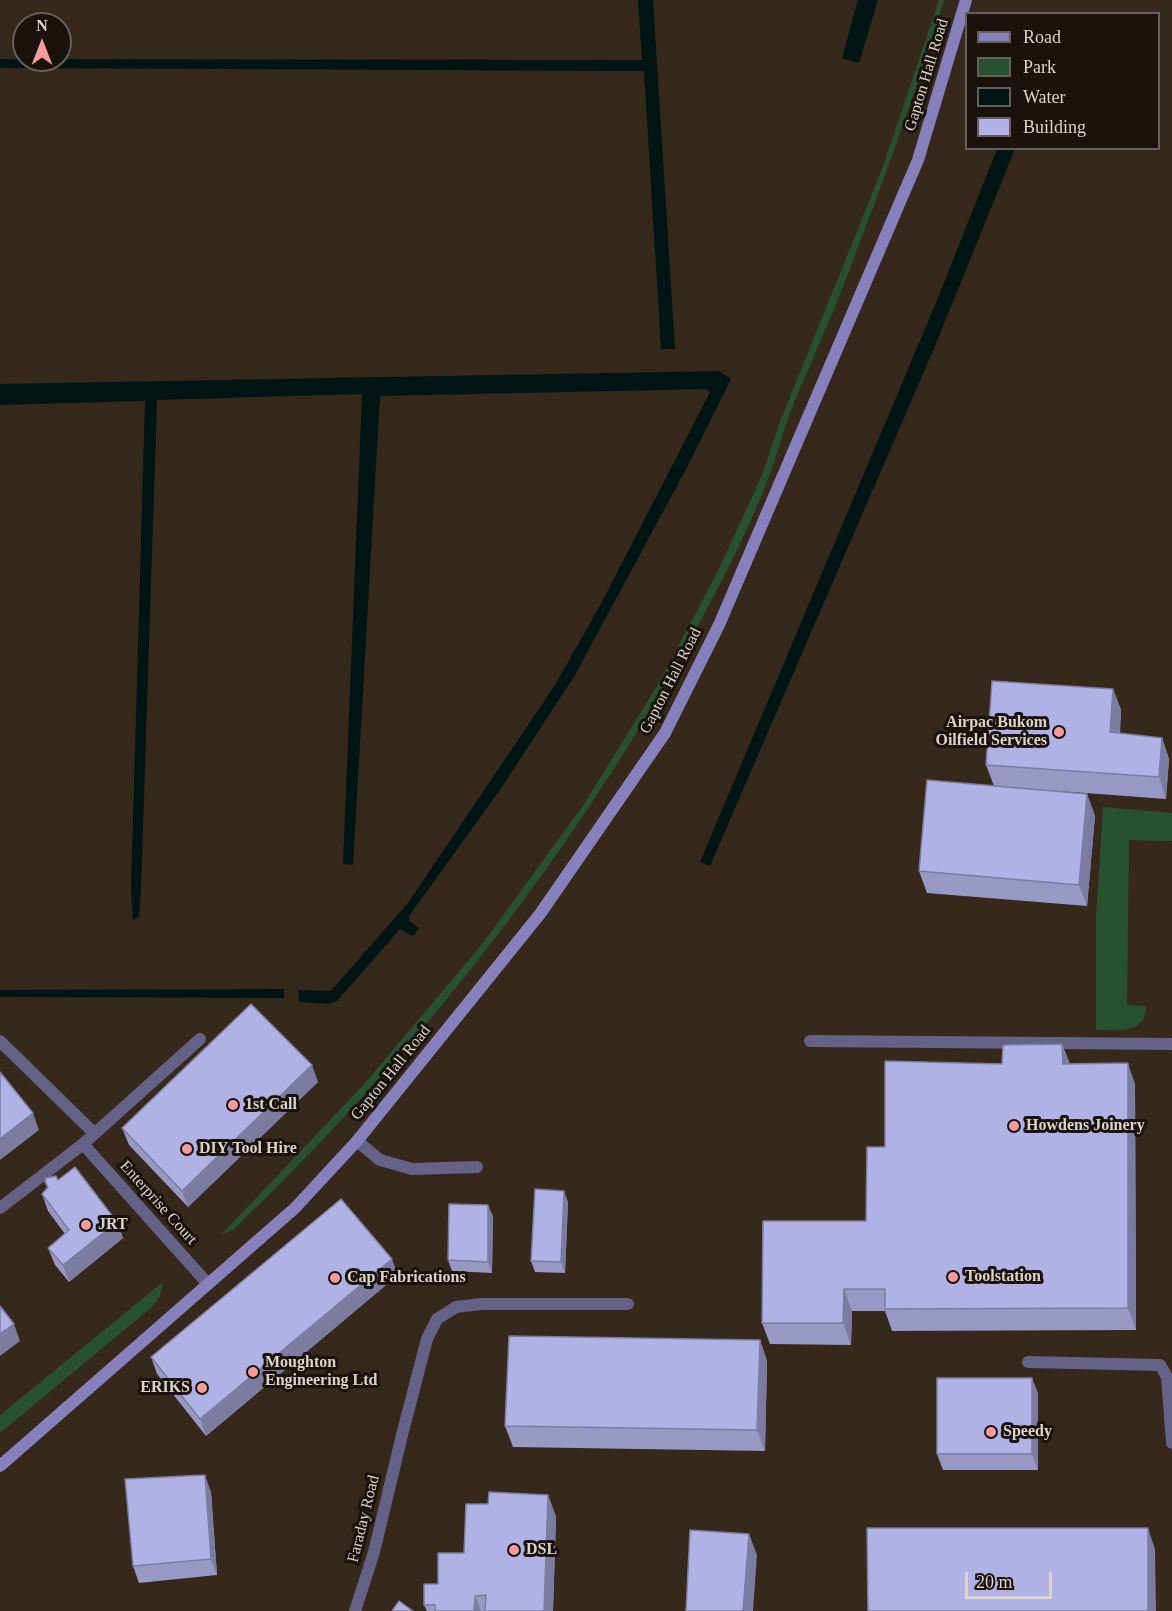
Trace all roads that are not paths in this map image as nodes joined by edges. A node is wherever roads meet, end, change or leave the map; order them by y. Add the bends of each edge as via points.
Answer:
1 (966, 0) edge
2 (200, 1039) dead end
3 (0, 1041) edge
4 (810, 1041) dead end
5 (1172, 1044) edge
6 (94, 1133) junction
7 (357, 1141) junction
8 (83, 1144) junction
9 (477, 1167) dead end
10 (0, 1208) edge
11 (208, 1284) junction
12 (628, 1304) dead end
13 (1028, 1362) dead end
14 (1172, 1443) edge
15 (0, 1466) edge
16 (355, 1611) edge

1 - 7 street, Gapton Hall Road via 918,159 719,625 665,733 540,914
2 - 6 street
3 - 6 street
4 - 5 street
6 - 8 street
7 - 9 street via 380,1160 412,1169
7 - 11 street, Gapton Hall Road via 295,1208
8 - 10 street
8 - 11 street, Enterprise Court
11 - 15 street, Gapton Hall Road
12 - 16 street, Faraday Road via 481,1304 456,1307 437,1319 427,1339 374,1552
13 - 14 street via 1160,1365 1167,1377

